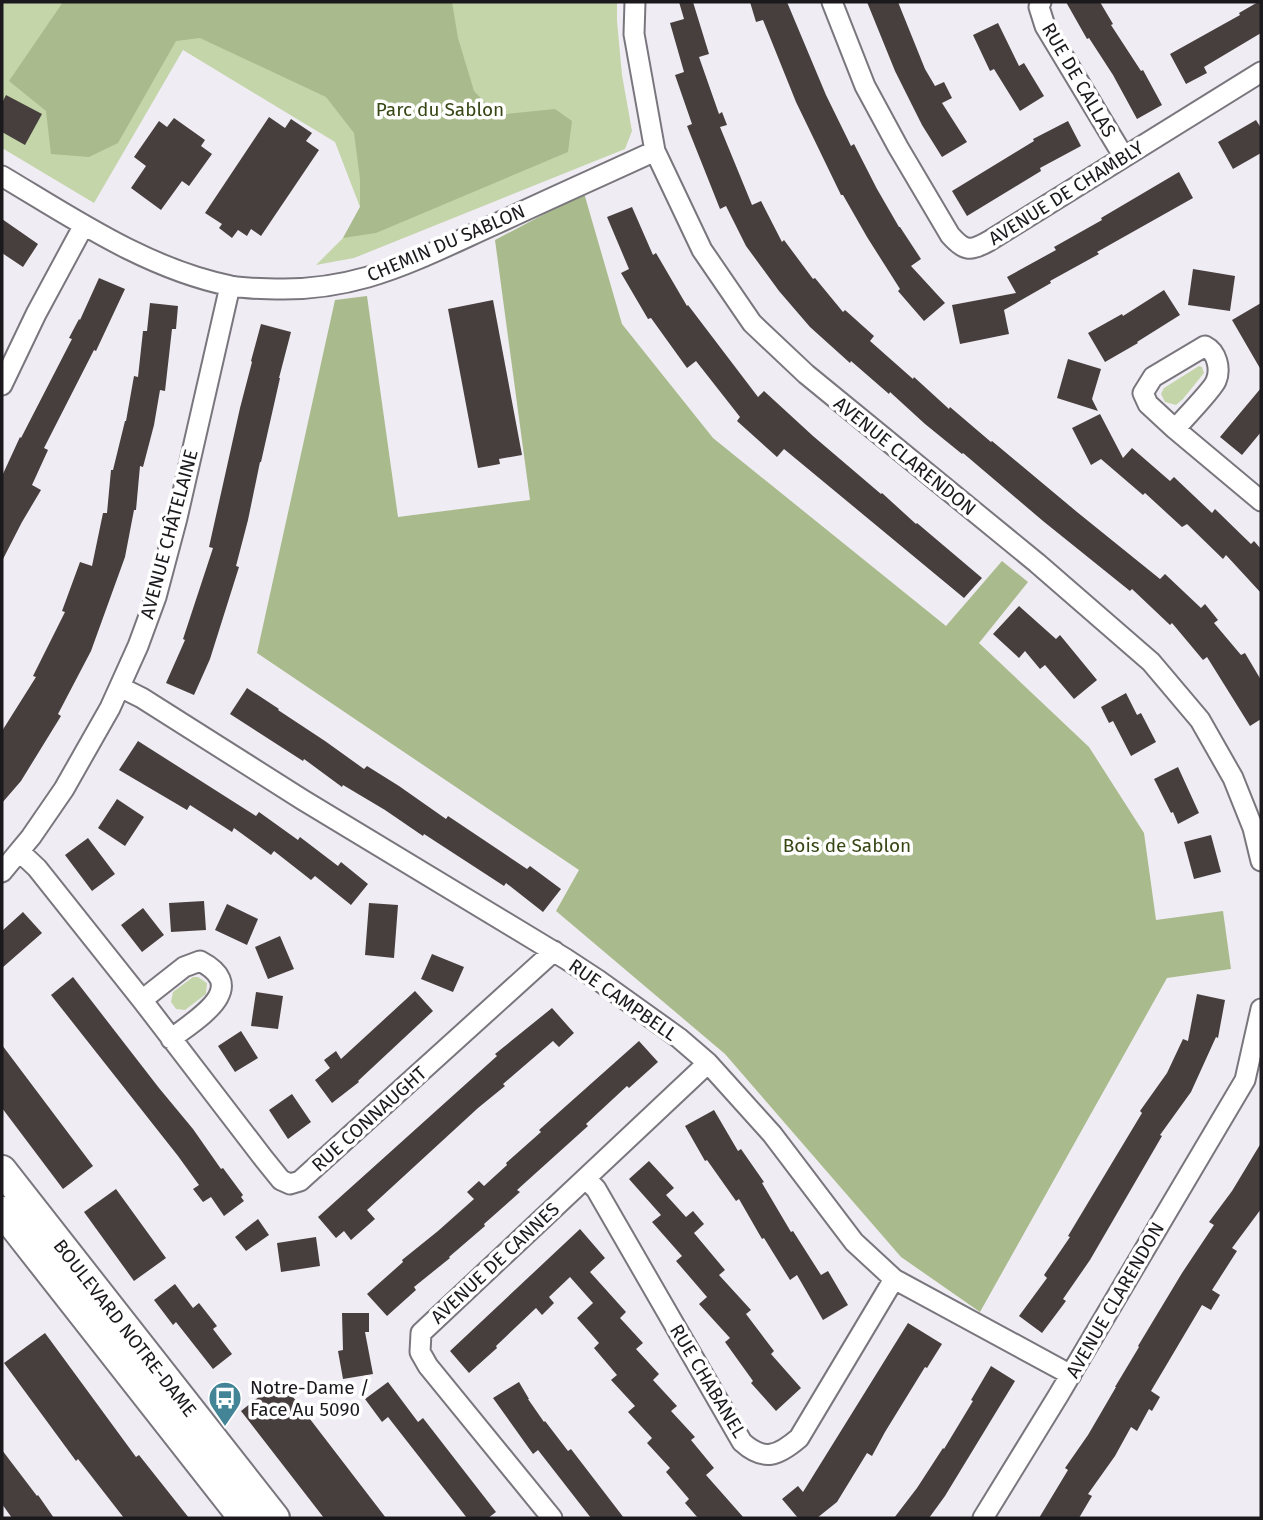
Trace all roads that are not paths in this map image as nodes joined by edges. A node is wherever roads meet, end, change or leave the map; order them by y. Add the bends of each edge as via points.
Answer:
1 (635, 2) edge
2 (832, 2) edge
3 (1041, 2) edge
4 (1261, 72) edge
5 (654, 151) junction
6 (1124, 157) junction
7 (2, 176) edge
8 (84, 225) junction
9 (230, 286) junction
10 (2, 385) edge
11 (1175, 429) dead end
12 (1261, 501) edge
13 (120, 687) junction
14 (20, 852) junction
15 (1261, 856) edge
16 (2, 872) edge
17 (554, 951) junction
18 (142, 1000) junction
19 (1261, 1009) edge
20 (171, 1039) junction
21 (708, 1063) junction
22 (1253, 1076) edge
23 (2, 1170) edge
24 (586, 1179) junction
25 (2, 1211) edge
26 (894, 1279) junction
27 (1071, 1375) junction
28 (243, 1518) edge
29 (275, 1518) edge
30 (552, 1518) edge
31 (983, 1518) edge

1 - 5 street, AVENUE CLARENDON via 634,34
2 - 6 street, AVENUE DE CHAMBLY via 865,86 950,234 964,248 989,242
3 - 6 street, RUE DE CALLAS via 1045,26
4 - 6 street, AVENUE DE CHAMBLY
5 - 9 street, CHEMIN DU SABLON via 369,277 299,289
5 - 15 street, AVENUE CLARENDON via 702,250 752,323 806,374 1151,662 1199,720 1233,778
7 - 8 street, CHEMIN DU SABLON
8 - 9 street, CHEMIN DU SABLON via 140,255
8 - 10 street
9 - 13 street, AVENUE CHÂTELAINE via 162,574
11 - 12 street
13 - 14 street, AVENUE CHÂTELAINE via 64,789
13 - 17 street, RUE CAMPBELL
14 - 16 street, AVENUE CHÂTELAINE
14 - 18 street, RUE CONNAUGHT
17 - 20 street, RUE CONNAUGHT via 300,1181 289,1184 281,1180
17 - 21 street, RUE CAMPBELL via 659,1023
18 - 20 street, RUE CONNAUGHT
18 - 20 street via 184,967 200,961 214,968 222,984 216,1003
19 - 22 street, AVENUE CLARENDON
21 - 24 street, AVENUE DE CANNES
21 - 26 street, RUE CAMPBELL via 772,1135 854,1242
22 - 27 street, AVENUE CLARENDON
23 - 29 street, BOULEVARD NOTRE-DAME
24 - 26 street, RUE CHABANEL via 742,1442 754,1453 783,1452 799,1438
24 - 30 street, AVENUE DE CANNES via 421,1333 420,1352 428,1366
25 - 28 street, BOULEVARD NOTRE-DAME
26 - 27 street, RUE CAMPBELL
27 - 31 street, AVENUE CLARENDON

